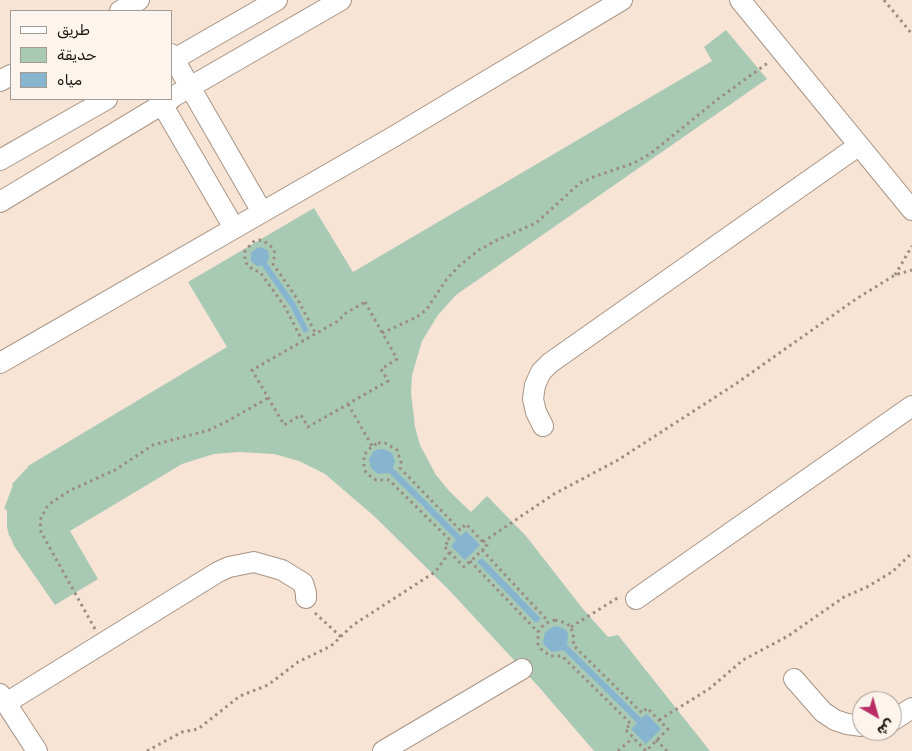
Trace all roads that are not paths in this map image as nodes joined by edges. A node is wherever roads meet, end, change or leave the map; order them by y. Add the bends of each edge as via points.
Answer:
1 (140, 0) edge
2 (277, 0) edge
3 (341, 0) edge
4 (622, 0) edge
5 (740, 0) edge
6 (122, 10) edge
7 (172, 58) edge
8 (190, 87) junction
9 (172, 97) edge
10 (105, 100) edge
11 (166, 100) edge
12 (858, 146) junction
13 (0, 160) edge
14 (0, 202) edge
15 (912, 210) edge
16 (262, 212) junction
17 (234, 228) junction
18 (0, 364) edge
19 (912, 406) edge
20 (543, 426) dead end
21 (306, 598) road end
22 (636, 599) road end
23 (522, 669) dead end
24 (794, 679) dead end
25 (3, 698) edge
26 (852, 725) edge
27 (37, 751) edge
28 (383, 751) edge

1 - 6 street
2 - 7 street
3 - 8 street
4 - 16 street
5 - 12 street
7 - 8 street
8 - 9 street
8 - 16 street
10 - 13 street
11 - 14 street
11 - 17 street
12 - 15 street
12 - 20 street via 550,362 535,385 533,399
16 - 17 street
17 - 18 street
19 - 22 street
21 - 25 street via 303,583 291,575 265,564 242,563 218,572 103,643
23 - 28 street
24 - 26 street via 823,712 835,720
25 - 27 street

